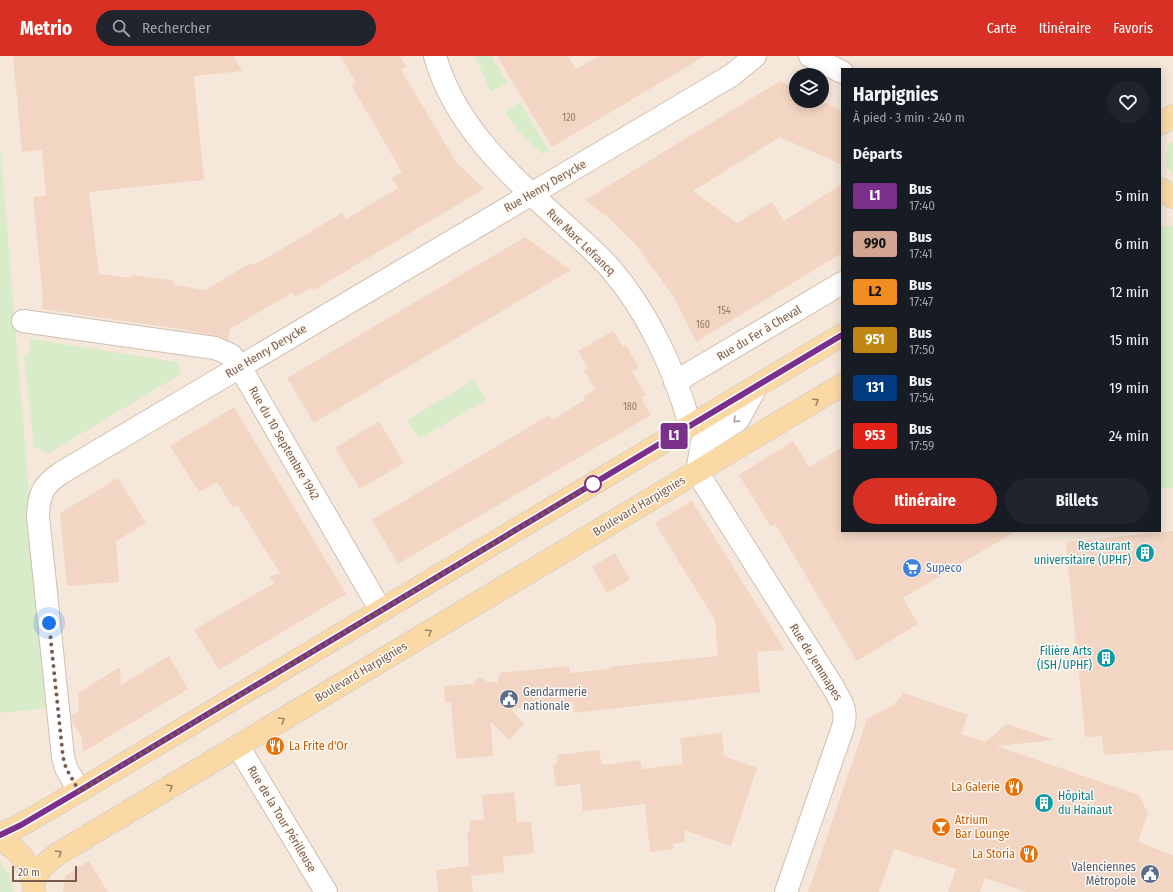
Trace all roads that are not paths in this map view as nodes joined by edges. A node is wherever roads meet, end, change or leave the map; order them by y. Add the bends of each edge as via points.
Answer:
1 (434, 56) edge
2 (755, 56) edge
3 (810, 56) edge
4 (841, 72) edge
5 (531, 194) junction
6 (841, 285) edge
7 (23, 321) dead end
8 (841, 336) edge
9 (240, 367) junction
10 (675, 382) junction
11 (841, 386) edge
12 (756, 387) junction
13 (690, 426) junction
14 (698, 472) junction
15 (381, 611) junction
16 (238, 746) junction
17 (79, 791) junction
18 (0, 835) edge
19 (0, 840) edge
20 (34, 887) edge
21 (326, 892) edge
22 (786, 892) edge

1 - 5 street, Rue Marc Lefrancq via 449,93 473,132 493,158
2 - 5 street, Rue Henry Derycke via 732,75
3 - 4 street
5 - 9 street, Rue Henry Derycke
5 - 10 street, Rue Marc Lefrancq via 595,253 620,281 648,323
6 - 10 street, Rue du Fer à Cheval
7 - 9 street, Rue du 10 Septembre 1942 via 215,348 231,355
8 - 12 main road
9 - 15 street, Rue du 10 Septembre 1942
9 - 17 street, Rue Henry Derycke via 61,473 46,485 39,499 38,516 63,757
10 - 13 street, Rue Marc Lefrancq
14 -> 11 main road, Boulevard Harpignies
12 - 13 main road
12 -> 14 street, Boulevard Harpignies via 738,420 702,443
13 - 15 main road
16 -> 14 main road, Boulevard Harpignies
14 - 22 street, Rue de Jemmapes via 840,699 845,712 843,727
15 - 17 main road
20 -> 16 main road, Boulevard Harpignies via 42,867 56,855
16 - 21 street, Rue de la Tour Périlleuse
17 - 18 main road
19 - 20 main road, Boulevard Harpignies via 13,847 22,857 29,869

